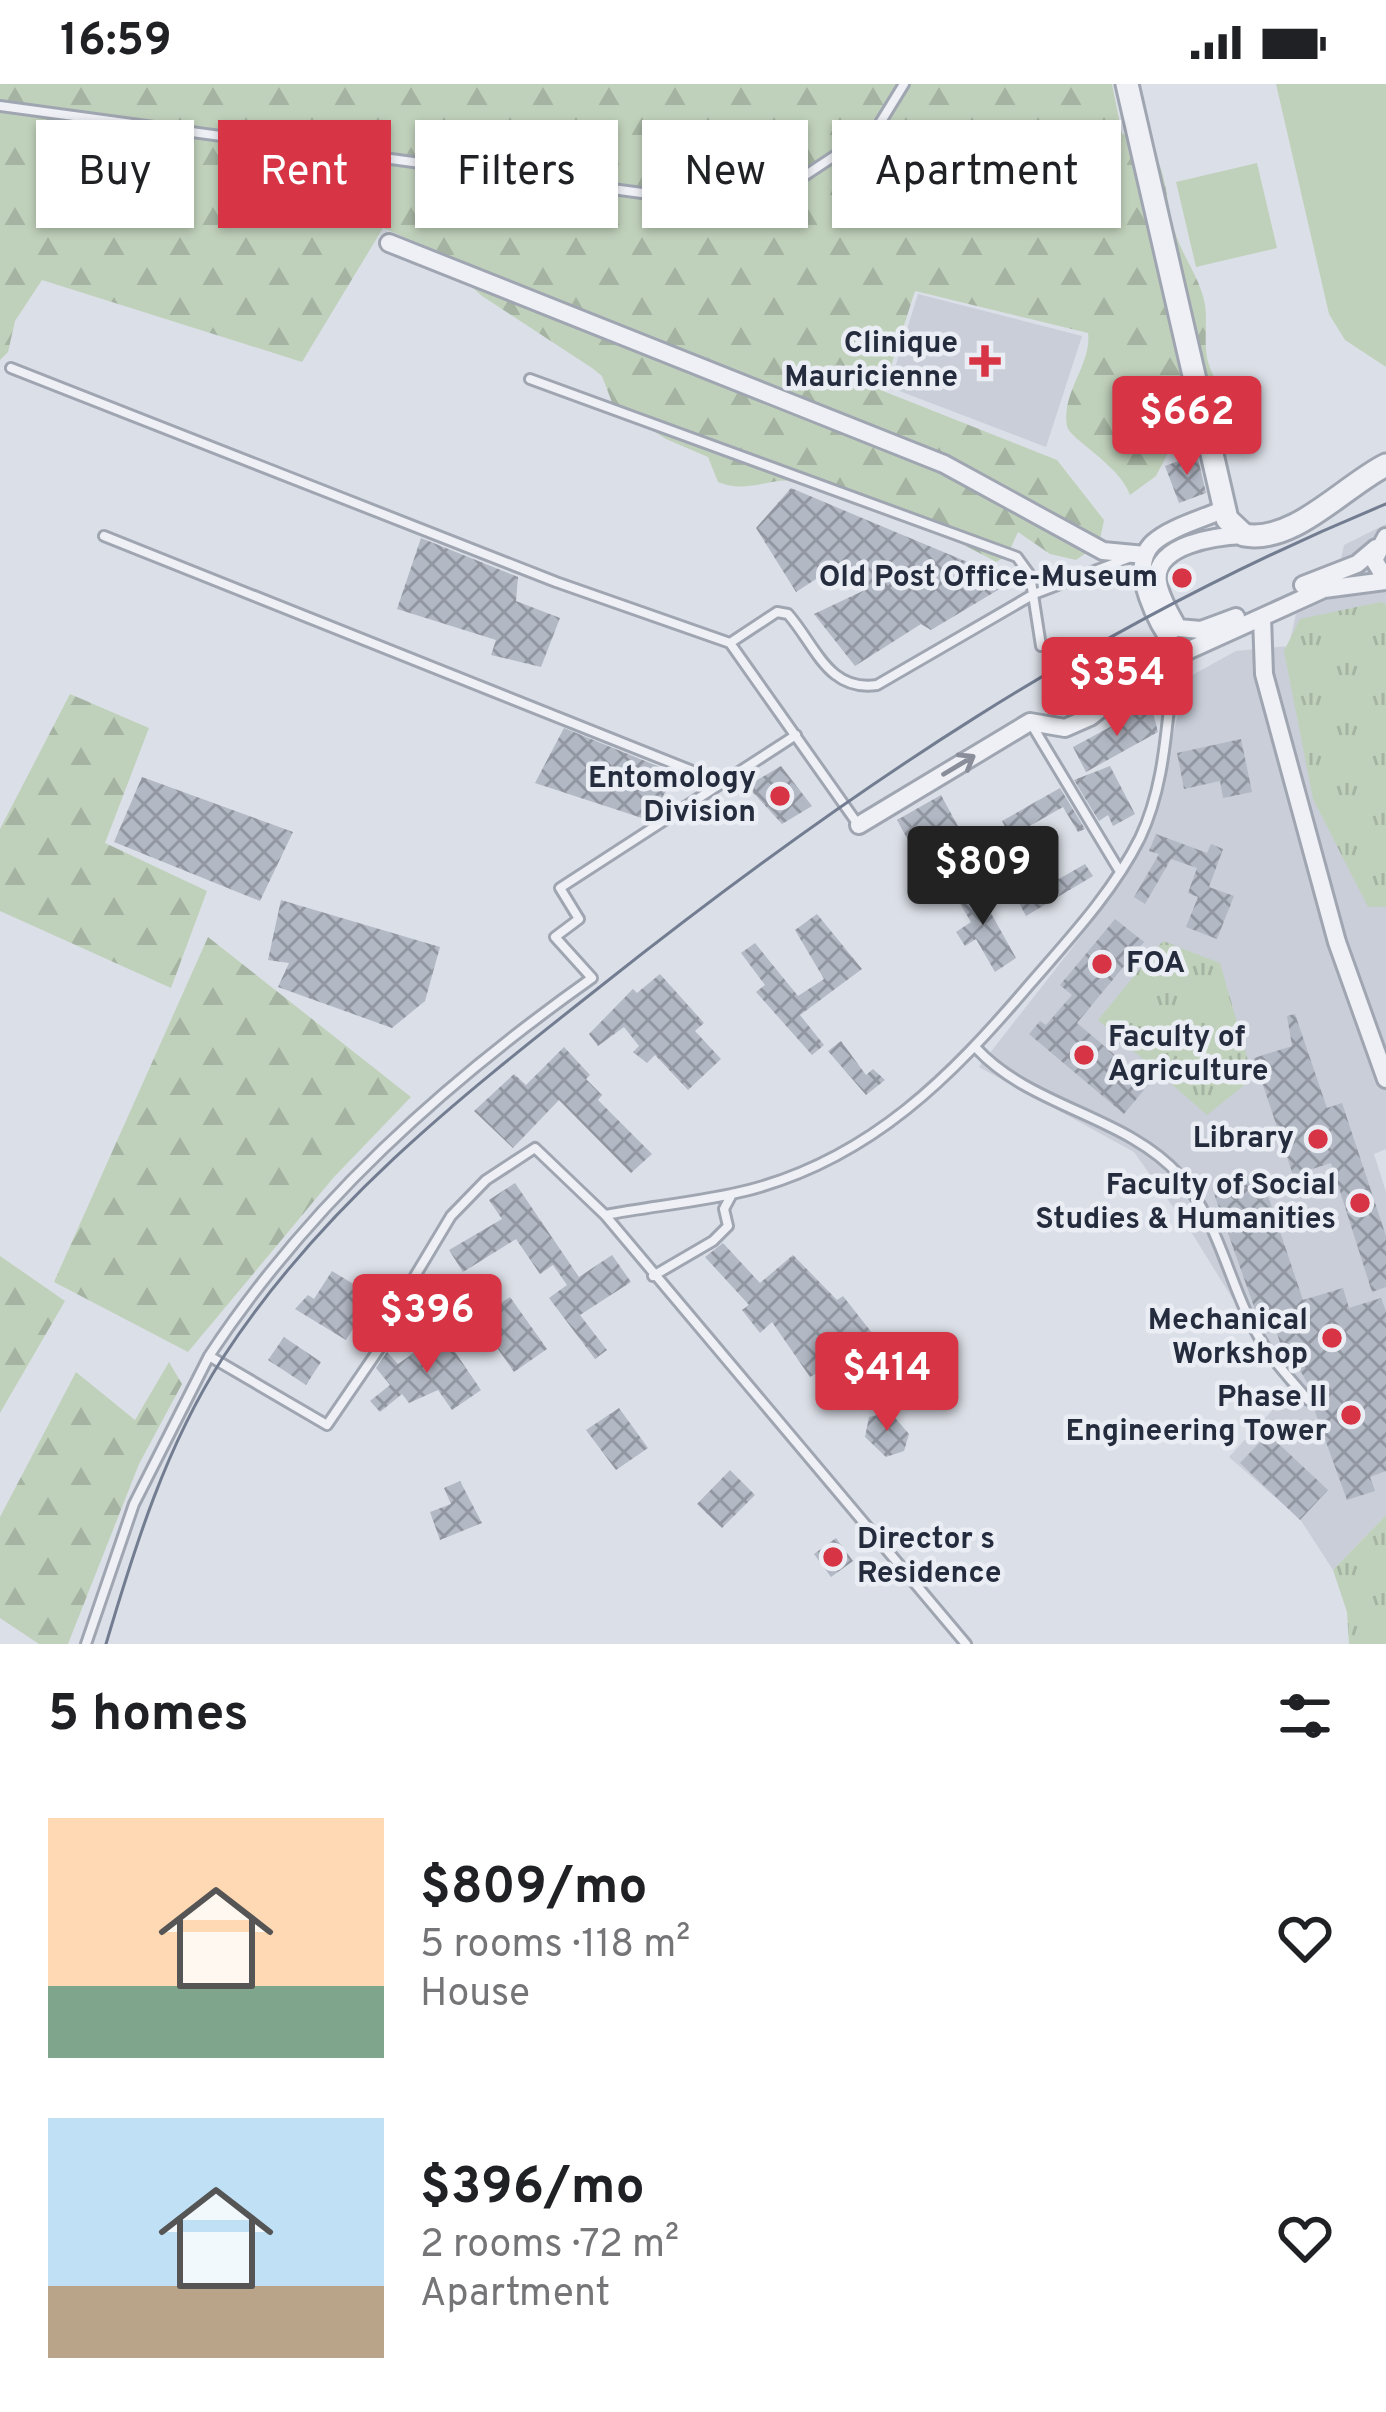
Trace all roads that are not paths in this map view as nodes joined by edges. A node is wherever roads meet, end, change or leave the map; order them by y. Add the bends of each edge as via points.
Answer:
1 (904, 84) edge
2 (1127, 84) edge
3 (0, 106) edge
4 (389, 243) dead end
5 (11, 368) dead end
6 (530, 379) dead end
7 (1386, 465) edge
8 (1222, 510) junction
9 (1244, 535) junction
10 (104, 536) dead end
11 (1381, 543) edge
12 (1139, 556) junction
13 (1386, 580) edge
14 (1034, 594) junction
15 (1295, 599) junction
16 (1262, 616) junction
17 (730, 643) junction
18 (1041, 646) dead end
19 (1176, 650) junction
20 (1263, 652) junction
21 (1030, 722) junction
22 (796, 736) junction
23 (721, 782) junction
24 (859, 825) joint
25 (1119, 870) junction
26 (977, 1049) junction
27 (1386, 1078) edge
28 (733, 1193) junction
29 (605, 1214) junction
30 (653, 1276) junction
31 (209, 1356) junction
32 (1308, 1400) dead end
33 (86, 1644) edge
34 (966, 1644) edge

1 - 3 lane via 877,128 789,186 700,201
2 - 8 street
4 - 12 street via 944,464 1103,551
5 - 17 lane
6 - 14 lane via 1017,557
7 - 9 street via 1296,525
8 - 9 street
8 - 12 street
9 - 11 street via 1214,536 1161,564 1157,579 1178,628 1226,622 1357,563
10 - 23 lane
11 - 13 street via 1376,568
12 - 14 lane
12 - 19 street
13 - 15 street
14 - 17 lane via 877,685 837,680 788,614 777,612
14 - 18 lane
15 - 16 street
15 - 20 street
16 - 19 street
16 - 20 street
17 - 22 lane
19 - 21 street via 1090,717 1065,728
19 - 25 lane via 1160,771 1140,837
20 - 27 street via 1337,942
24 -> 21 street
21 - 25 lane
22 - 23 lane
22 - 24 lane
23 - 31 lane via 560,889 578,920 555,937 592,978 512,1035 352,1176 255,1287
25 - 26 lane
26 - 28 lane via 906,1115 837,1158
26 - 32 lane via 996,1069 1135,1140 1176,1172 1213,1224 1262,1342
28 - 29 lane
28 - 30 lane via 724,1209 728,1226
29 - 30 lane
29 - 31 lane via 535,1148 486,1180 442,1230 396,1324 327,1425
30 - 34 lane
31 - 33 lane via 134,1504

